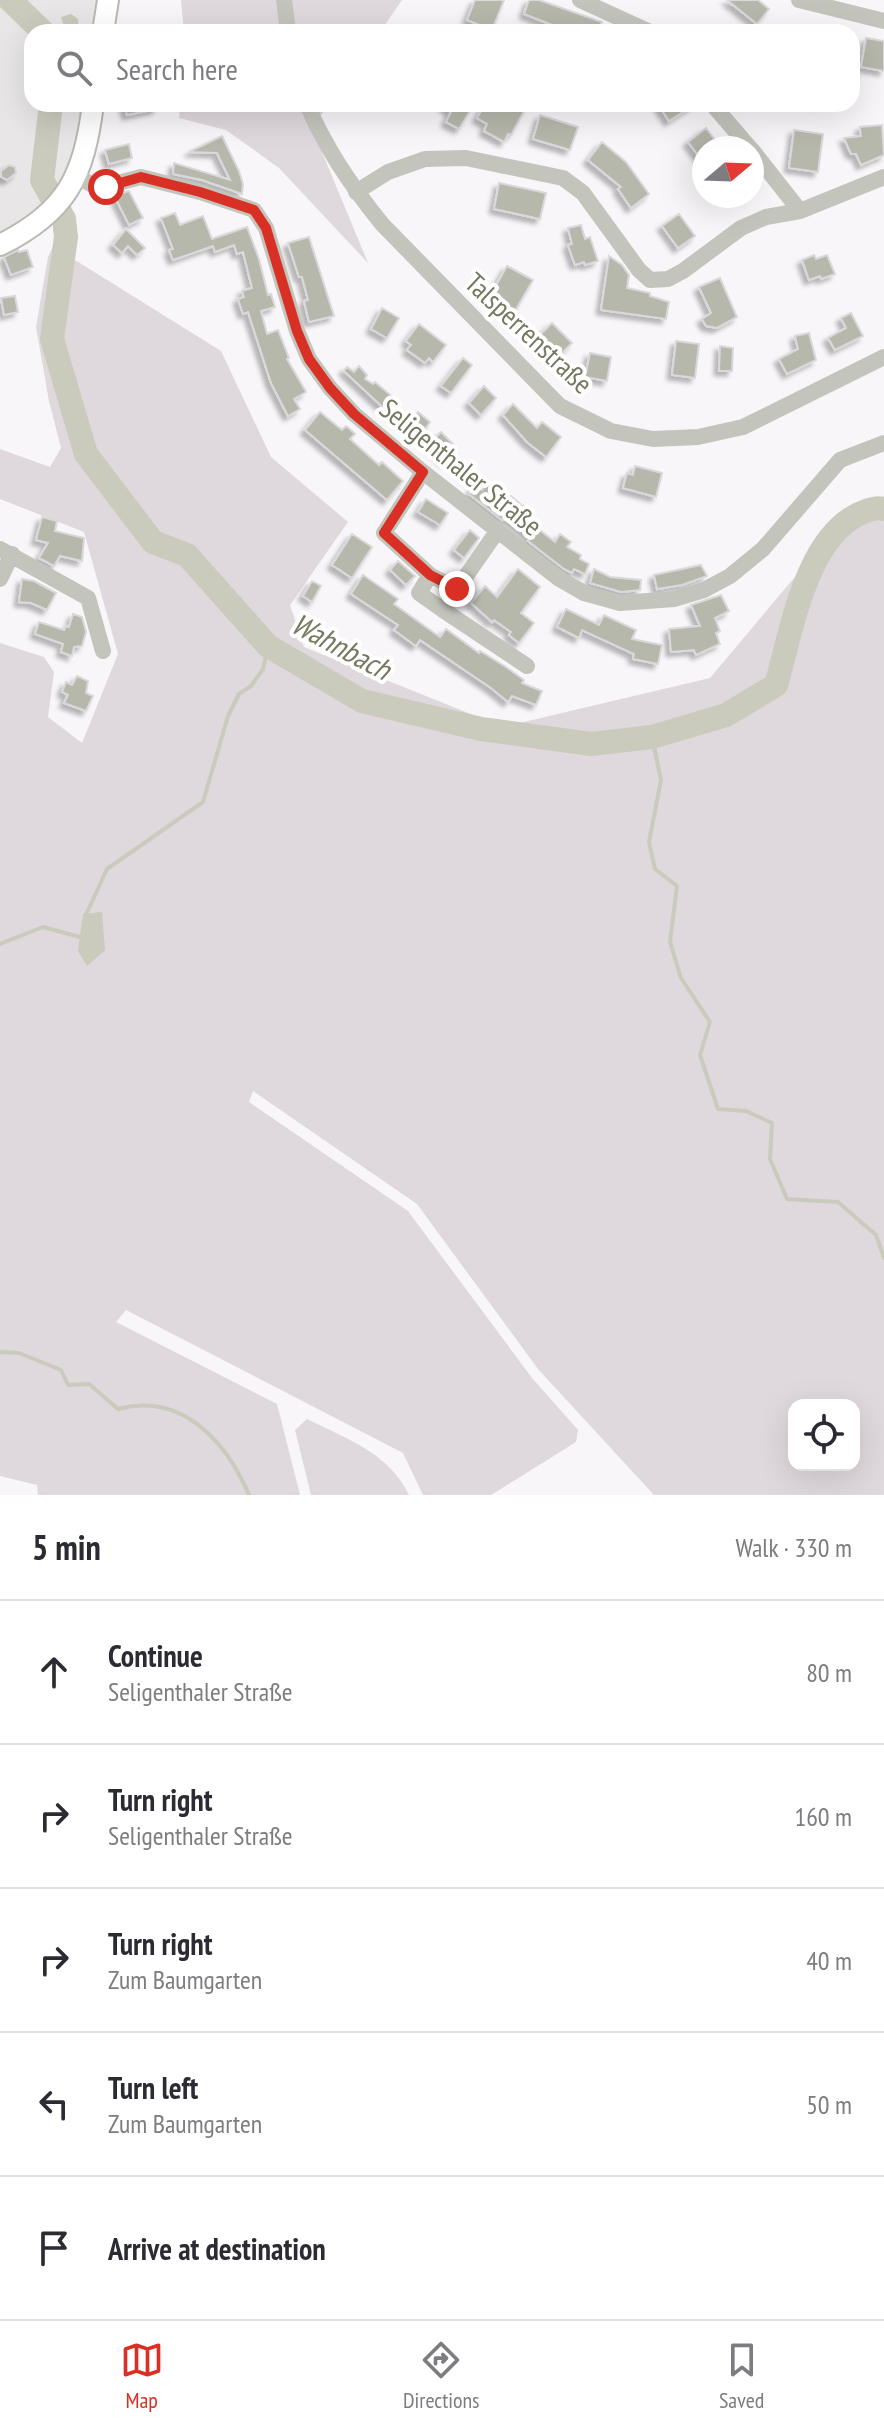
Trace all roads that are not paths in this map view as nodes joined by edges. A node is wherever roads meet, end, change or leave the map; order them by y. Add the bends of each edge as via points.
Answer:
1 (108, 0) edge
2 (284, 0) edge
3 (580, 0) edge
4 (799, 0) edge
5 (884, 21) edge
6 (104, 24) edge
7 (287, 24) edge
8 (632, 24) edge
9 (92, 112) edge
10 (310, 112) edge
11 (719, 112) edge
12 (740, 136) edge
13 (764, 165) edge
14 (76, 176) junction
15 (884, 177) edge
16 (356, 192) junction
17 (800, 211) junction
18 (0, 245) edge
19 (884, 357) edge
20 (884, 443) edge
21 (423, 472) junction
22 (498, 530) junction
23 (6, 552) edge
24 (430, 575) junction
25 (0, 579) edge
26 (457, 589) junction
27 (443, 610) junction
28 (103, 651) dead end
29 (527, 666) dead end

1 - 6 main road
2 - 7 street
3 - 8 street
4 - 5 street
9 - 14 main road
10 - 16 street, Talsperrenstraße
11 - 12 street
13 - 17 street
14 - 18 main road via 42,219
14 - 21 street, Seligenthaler Straße via 98,188 150,179 254,210 266,228 309,359 354,414
15 - 17 street
16 - 17 street via 388,172 425,159 466,158 563,178 583,193 639,270 650,280 661,281 741,228
16 - 19 street, Talsperrenstraße via 560,406 611,431 653,439 743,427
20 - 22 street, Seligenthaler Straße via 840,460 763,549 730,576 674,599 620,603 584,593
21 - 22 street, Seligenthaler Straße
21 - 24 street via 384,533
22 - 26 street
23 - 25 street
23 - 28 street via 88,598
24 - 26 street
24 - 27 street via 419,593
26 - 27 street
27 - 29 street

